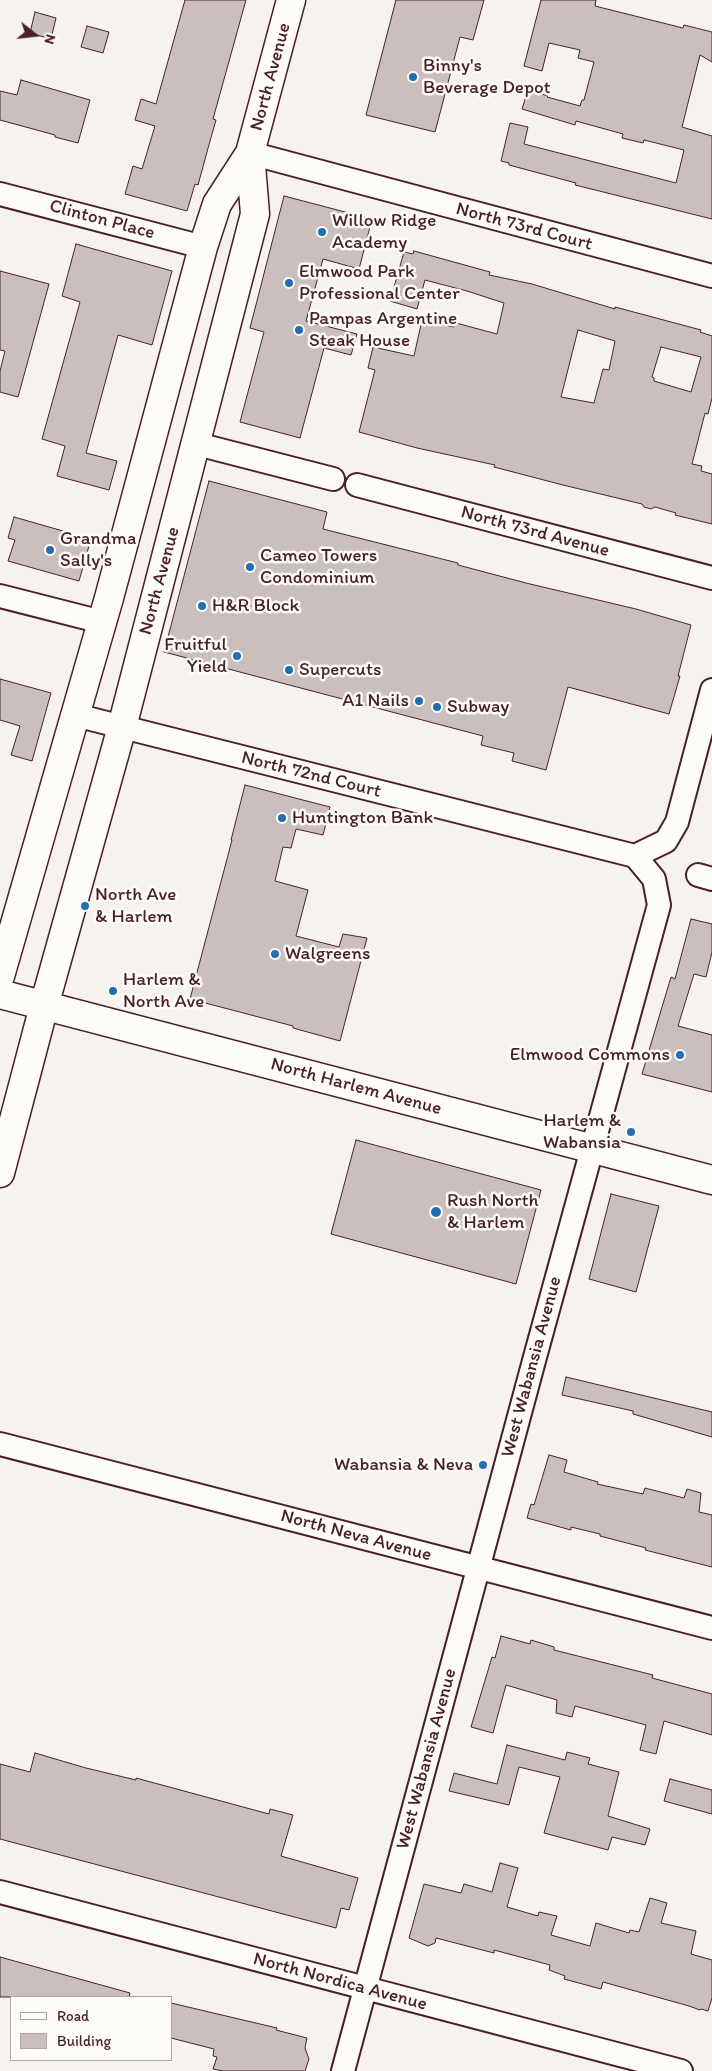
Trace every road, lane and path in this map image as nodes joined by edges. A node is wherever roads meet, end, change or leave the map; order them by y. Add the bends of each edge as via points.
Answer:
1 (291, 0) edge
2 (250, 153) junction
3 (0, 194) edge
4 (203, 247) junction
5 (712, 276) edge
6 (196, 444) junction
7 (333, 479) dead end
8 (357, 485) dead end
9 (712, 578) edge
10 (0, 596) edge
11 (102, 622) junction
12 (712, 690) edge
13 (74, 715) junction
14 (122, 727) junction
15 (635, 856) junction
16 (0, 976) edge
17 (0, 994) edge
18 (44, 1006) junction
19 (592, 1148) junction
20 (0, 1173) edge
21 (712, 1180) edge
22 (0, 1444) edge
23 (478, 1567) junction
24 (712, 1628) edge
25 (0, 1892) edge
26 (365, 1989) junction
27 (343, 2071) edge
28 (681, 2071) edge

1 - 2 main road, North Avenue
2 - 4 main road, North Avenue via 217,204
2 - 5 street, North 73rd Court
2 - 6 main road, North Avenue via 255,214
3 - 4 street, Clinton Place
4 - 11 main road, North Avenue
6 - 7 street
6 - 14 main road, North Avenue
8 - 9 street, North 73rd Avenue
10 - 11 street
11 - 13 main road, North Avenue
12 - 15 street via 677,822 666,841
13 - 14 street, North 72nd Court
13 - 16 main road, North Avenue
14 - 15 street, North 72nd Court
14 - 18 main road, North Avenue
15 - 19 street, West Wabansia Avenue via 654,879 659,905
17 - 18 main road, North Harlem Avenue
18 - 19 main road, North Harlem Avenue
18 - 20 main road, North Avenue
19 - 21 main road, North Harlem Avenue
19 - 23 street, West Wabansia Avenue
22 - 23 street, North Neva Avenue
23 - 24 street, North Neva Avenue
23 - 26 street, West Wabansia Avenue
25 - 26 street, North Nordica Avenue
26 - 27 street, West Wabansia Avenue
26 - 28 street, North Nordica Avenue

